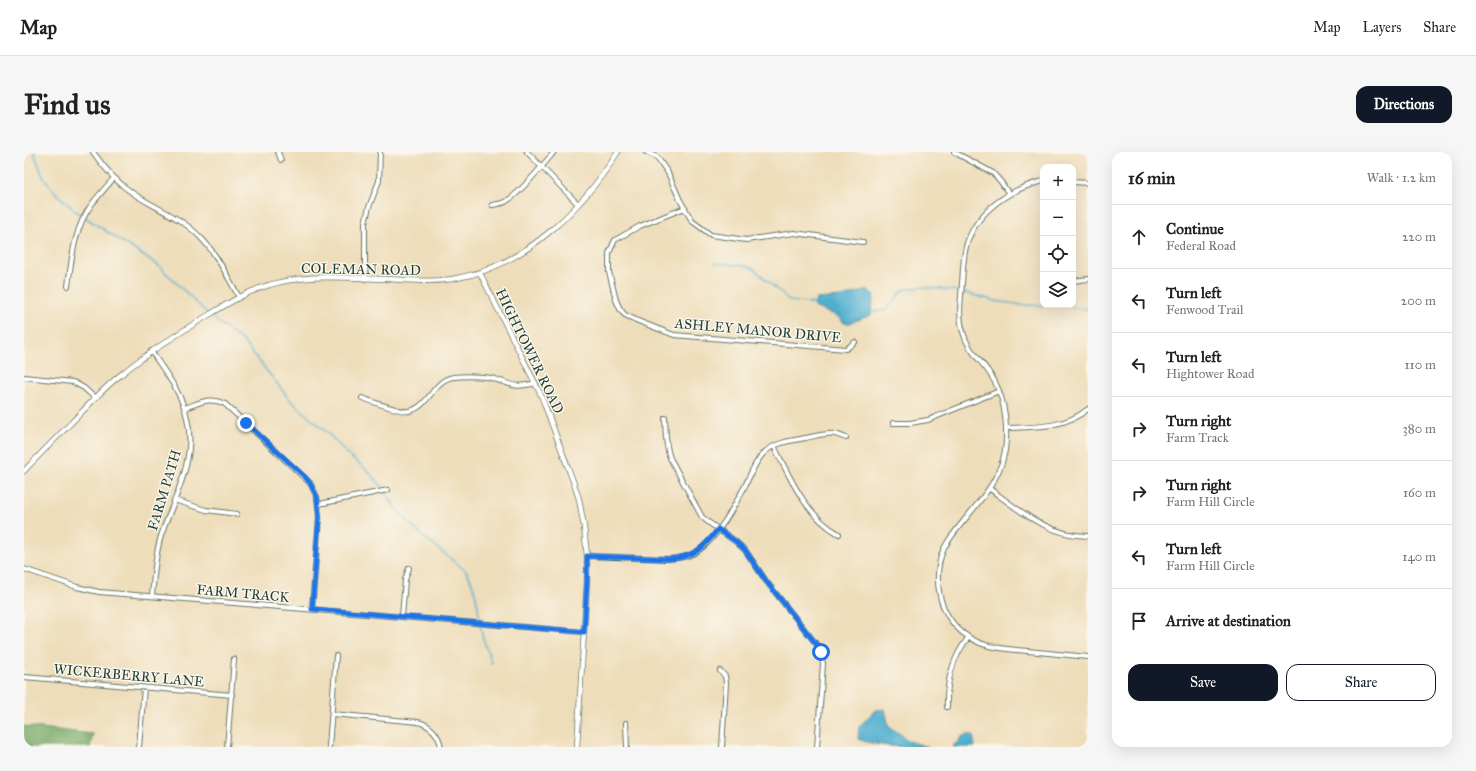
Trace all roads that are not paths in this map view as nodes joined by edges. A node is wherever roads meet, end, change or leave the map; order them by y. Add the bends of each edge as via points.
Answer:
1 (93, 152) edge
2 (278, 152) edge
3 (380, 152) edge
4 (527, 152) edge
5 (554, 152) edge
6 (618, 152) edge
7 (646, 152) edge
8 (954, 152) edge
9 (281, 160) dead end
10 (542, 166) junction
11 (114, 178) junction
12 (1040, 182) edge
13 (1076, 182) edge
14 (1088, 183) edge
15 (1009, 194) junction
16 (578, 204) junction
17 (492, 205) dead end
18 (685, 208) junction
19 (863, 242) dead end
20 (480, 273) junction
21 (1088, 278) edge
22 (365, 279) junction
23 (1076, 280) edge
24 (68, 286) dead end
25 (239, 297) junction
26 (855, 342) dead end
27 (151, 351) junction
28 (24, 377) edge
29 (536, 383) junction
30 (999, 391) junction
31 (95, 398) junction
32 (362, 398) dead end
33 (185, 408) junction
34 (1088, 409) edge
35 (665, 418) dead end
36 (893, 423) dead end
37 (1006, 428) junction
38 (846, 438) dead end
39 (774, 446) junction
40 (24, 471) edge
41 (990, 489) junction
42 (388, 490) dead end
43 (174, 500) junction
44 (319, 504) junction
45 (237, 514) dead end
46 (718, 529) junction
47 (839, 534) dead end
48 (1088, 536) edge
49 (587, 556) junction
50 (409, 568) dead end
51 (24, 569) edge
52 (152, 596) junction
53 (312, 609) junction
54 (402, 617) junction
55 (584, 632) junction
56 (968, 638) junction
57 (336, 656) dead end
58 (1088, 657) edge
59 (234, 659) dead end
60 (720, 671) dead end
61 (24, 678) edge
62 (144, 688) junction
63 (232, 695) junction
64 (946, 707) dead end
65 (332, 714) junction
66 (626, 723) dead end
67 (139, 747) edge
68 (227, 747) edge
69 (329, 747) edge
70 (440, 747) edge
71 (577, 747) edge
72 (627, 747) edge
73 (722, 747) edge
74 (817, 747) edge

1 - 11 street
2 - 9 street
3 - 22 street via 379,181 365,223
4 - 10 street
5 - 10 street
6 - 16 street, COLEMAN ROAD
7 - 18 street via 657,157
8 - 15 street via 993,173
10 - 16 street
10 - 17 street via 511,198
11 - 24 street via 92,204 80,224 73,246
11 - 25 street via 134,194 180,221 198,235 216,256
12 - 15 street
13 - 14 street
15 - 30 street via 986,211 970,236 964,256 960,310 961,326 966,341
16 - 20 street, COLEMAN ROAD via 530,248
18 - 19 street via 692,221 711,235 746,240 794,233
18 - 26 street, ASHLEY MANOR DRIVE via 640,226 615,240 609,253 609,272 616,300 625,315 674,335 846,349
20 - 22 street, COLEMAN ROAD via 430,281
20 - 29 street, HIGHTOWER ROAD
21 - 23 street
22 - 25 street, COLEMAN ROAD via 314,278 284,281
25 - 27 street, COLEMAN ROAD
27 - 31 street, COLEMAN ROAD
27 - 33 street, FARM PATH
28 - 31 street via 73,382
29 - 32 street via 513,386 490,378 446,378 427,401 419,408 408,412
29 - 49 street, HIGHTOWER ROAD via 579,499
30 - 36 street via 928,420
30 - 37 street
31 - 40 street, COLEMAN ROAD
33 - 43 street, FARM PATH via 189,450 186,467
33 - 44 street via 210,400 218,400 225,404 305,477 314,490
34 - 37 street via 1053,425
35 - 46 street via 670,458 702,517
37 - 41 street via 1002,460
38 - 39 street via 834,433
39 - 46 street via 758,460 736,502
39 - 47 street via 803,500
41 - 48 street via 1042,525 1068,534
41 - 56 street via 949,540 938,569 942,606 946,615
42 - 44 street
43 - 45 street via 206,510
43 - 52 street, FARM PATH via 157,550
44 - 53 street
46 - 49 street via 701,549 680,558
46 - 74 street via 745,550 821,652 823,664
49 - 55 street, HIGHTOWER ROAD
50 - 54 street via 405,580
51 - 52 street, FARM TRACK via 99,592
52 - 53 street, FARM TRACK
53 - 54 street, FARM TRACK
54 - 55 street, FARM TRACK
55 - 71 street, HIGHTOWER ROAD
56 - 58 street via 996,648
56 - 64 street via 959,649 953,664
57 - 65 street
59 - 63 street
60 - 73 street via 725,676 726,684
61 - 62 street, WICKERBERRY LANE
62 - 63 street, WICKERBERRY LANE
62 - 67 street
63 - 68 street
65 - 69 street
65 - 70 street via 424,723 437,734
66 - 72 street

